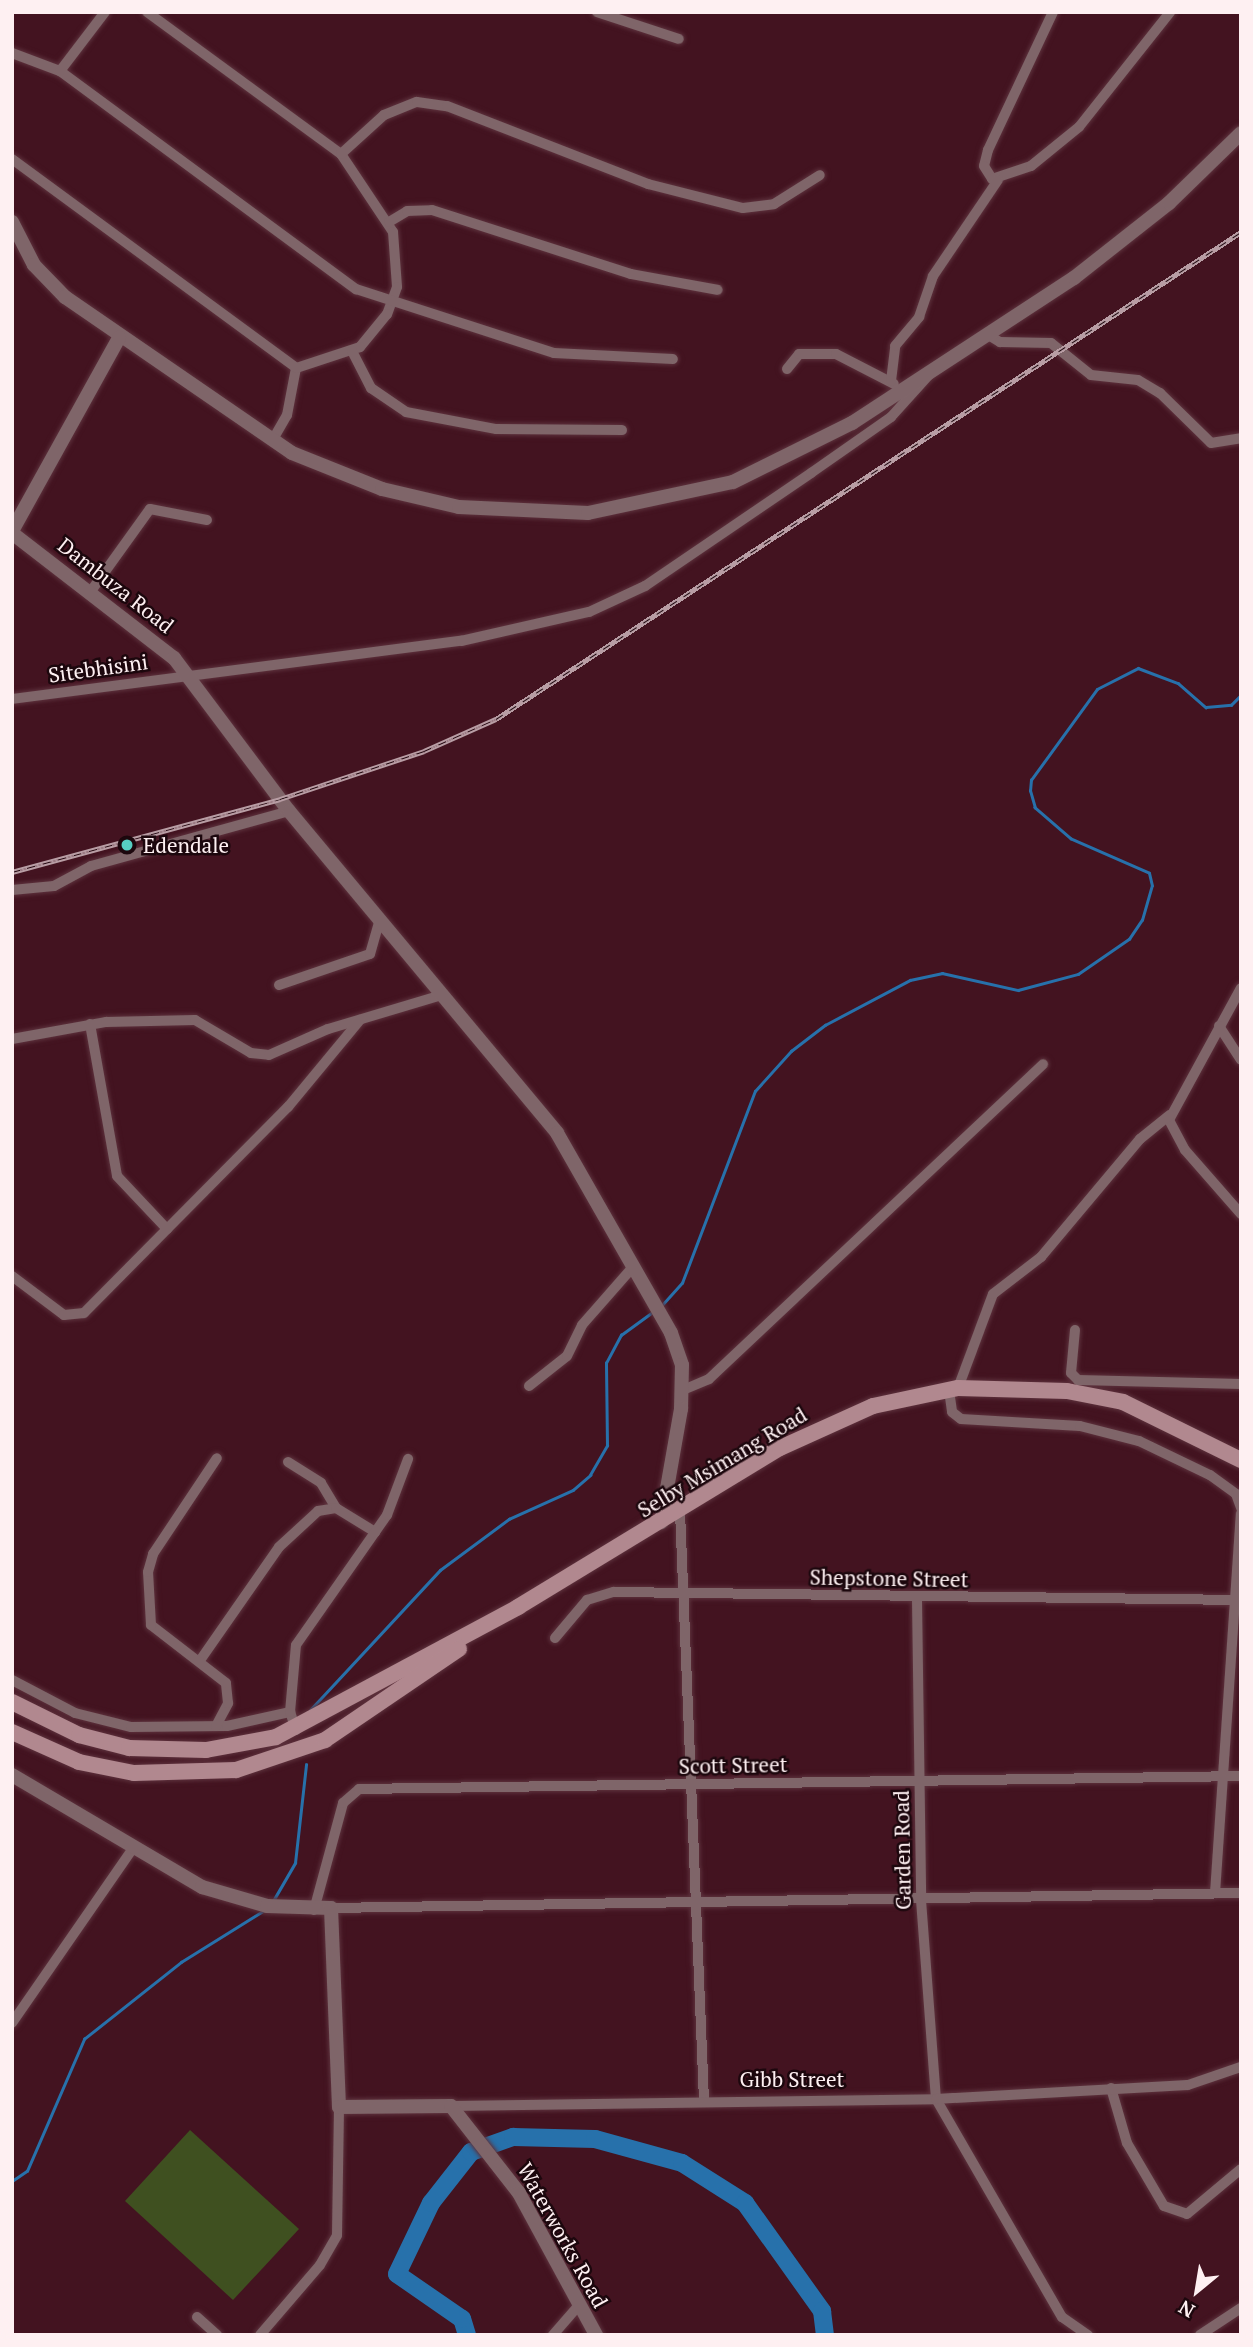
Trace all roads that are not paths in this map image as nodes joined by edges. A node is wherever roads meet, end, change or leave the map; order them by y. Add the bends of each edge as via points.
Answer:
1 (104, 12) edge
2 (147, 12) edge
3 (597, 12) edge
4 (1044, 12) edge
5 (1053, 12) edge
6 (1170, 12) edge
7 (1047, 25) junction
8 (679, 38) dead end
9 (12, 53) edge
10 (60, 71) junction
11 (1241, 134) edge
12 (341, 154) junction
13 (12, 159) edge
14 (820, 176) dead end
15 (998, 180) junction
16 (12, 222) edge
17 (388, 222) junction
18 (719, 290) dead end
19 (394, 302) junction
20 (989, 336) junction
21 (119, 338) junction
22 (352, 351) junction
23 (673, 359) dead end
24 (296, 368) junction
25 (787, 369) dead end
26 (932, 371) junction
27 (895, 386) junction
28 (622, 430) dead end
29 (1241, 438) edge
30 (272, 441) junction
31 (206, 520) dead end
32 (12, 532) edge
33 (91, 591) junction
34 (189, 675) junction
35 (12, 699) edge
36 (289, 811) junction
37 (12, 890) edge
38 (379, 923) junction
39 (279, 985) dead end
40 (1241, 988) edge
41 (442, 995) junction
42 (360, 1020) junction
43 (90, 1024) junction
44 (1219, 1026) junction
45 (12, 1039) edge
46 (1241, 1060) edge
47 (1043, 1064) dead end
48 (1170, 1115) junction
49 (1241, 1214) edge
50 (167, 1229) junction
51 (636, 1273) junction
52 (12, 1276) edge
53 (1075, 1330) dead end
54 (1127, 1383) junction
55 (1241, 1384) edge
56 (529, 1386) dead end
57 (953, 1389) junction
58 (684, 1390) junction
59 (1124, 1402) junction
60 (217, 1458) dead end
61 (408, 1458) dead end
62 (1241, 1459) edge
63 (289, 1462) dead end
64 (336, 1508) junction
65 (1241, 1508) edge
66 (680, 1511) junction
67 (1241, 1514) edge
68 (661, 1522) junction
69 (375, 1532) junction
70 (685, 1593) junction
71 (917, 1599) junction
72 (1236, 1600) edge
73 (518, 1607) junction
74 (555, 1638) dead end
75 (201, 1659) junction
76 (12, 1680) edge
77 (12, 1702) edge
78 (290, 1712) junction
79 (216, 1726) junction
80 (296, 1730) junction
81 (12, 1732) edge
82 (12, 1775) edge
83 (1221, 1776) junction
84 (1241, 1776) edge
85 (920, 1780) junction
86 (694, 1785) junction
87 (132, 1850) junction
88 (1215, 1893) junction
89 (1241, 1893) edge
90 (696, 1899) junction
91 (921, 1900) junction
92 (331, 1908) junction
93 (314, 1910) junction
94 (12, 2023) edge
95 (1241, 2067) edge
96 (1111, 2088) junction
97 (936, 2099) junction
98 (704, 2101) junction
99 (451, 2106) junction
100 (340, 2107) junction
101 (1241, 2169) edge
102 (579, 2305) junction
103 (1241, 2308) edge
104 (197, 2317) dead end
105 (217, 2335) edge
106 (260, 2335) edge
107 (553, 2335) edge
108 (596, 2335) edge
109 (1088, 2335) edge
110 (1200, 2335) edge

1 - 10 street
2 - 12 street
3 - 8 street
4 - 7 street
5 - 7 street
6 - 15 street via 1079,127 1031,166
7 - 15 street via 986,156 985,172
9 - 10 street
10 - 19 street via 334,275
11 - 20 street via 1169,203
12 - 14 street via 384,116 417,102 447,106 648,184 743,208 774,204
12 - 17 street
13 - 24 street
15 - 27 street via 933,276 919,317 895,346
16 - 21 street via 51,284
17 - 18 street via 407,211 432,210 640,277
17 - 19 street via 398,258
19 - 22 street
19 - 23 street via 554,353
20 - 26 street
20 - 29 street via 1000,342 1051,343 1091,375 1138,380 1160,393 1211,443
21 - 30 street
21 - 32 street
22 - 24 street
22 - 28 street via 371,388 405,412 496,429
24 - 30 street via 289,411
25 - 27 street via 799,354 825,353
26 - 27 street
26 - 34 street, Sitebhisini via 891,417 645,586 589,612 461,641
27 - 30 street via 753,474 660,502 588,513 494,513 426,500 340,474
31 - 33 street via 150,509
32 - 33 street, Dambuza Road
33 - 34 street, Dambuza Road
34 - 35 street, Sitebhisini
34 - 36 street, Dambuza Road
36 - 37 street via 92,866 54,886
36 - 38 street, Dambuza Road
38 - 39 street via 370,954
38 - 41 street, Dambuza Road
40 - 44 street
41 - 42 street
41 - 51 street, Dambuza Road via 557,1133
42 - 43 street via 261,1056 195,1020
42 - 50 street via 323,1070
43 - 45 street
43 - 50 street via 117,1176
44 - 46 street
44 - 48 street
47 - 58 street via 709,1379
48 - 49 street via 1180,1143
48 - 57 street via 1140,1139 1041,1257 993,1294
50 - 52 street via 76,1317
51 - 56 street via 582,1325 567,1356
51 - 58 street, Dambuza Road via 671,1334
53 - 54 street via 1073,1377
54 - 55 street
54 - 59 street
57 - 59 main road, Selby Msimang Road via 1067,1391
57 - 65 street via 952,1412 961,1419 1080,1426 1139,1441 1216,1479 1236,1494
57 - 66 main road, Selby Msimang Road via 831,1423
58 - 68 street
59 - 62 main road, Selby Msimang Road
60 - 75 street via 148,1572 151,1625
61 - 69 street via 396,1498
63 - 64 street via 321,1483
64 - 69 street
64 - 75 street via 318,1511 293,1531
66 - 68 main road, Selby Msimang Road
66 - 70 street
67 - 72 street
68 - 73 main road, Selby Msimang Road
69 - 78 street via 296,1645
70 - 71 street, Shepstone Street
70 - 74 street, Shepstone Street via 603,1593 582,1606
70 - 86 street
71 - 72 street, Shepstone Street
71 - 85 street, Garden Road
72 - 83 street
73 - 80 main road, Selby Msimang Road
73 - 81 main road, Selby Msimang Road via 325,1740 236,1770 134,1773 79,1762
75 - 79 street via 228,1689
76 - 79 street via 75,1713 118,1725
77 - 80 main road, Selby Msimang Road via 79,1735 129,1748 216,1749
78 - 79 street
78 - 80 street
82 - 87 street
83 - 84 street, Scott Street
83 - 85 street, Scott Street
83 - 88 street
85 - 86 street, Scott Street
85 - 91 street, Garden Road
86 - 90 street
86 - 93 street, Scott Street via 353,1791 335,1826
87 - 93 street via 246,1902
87 - 94 street
88 - 89 street
88 - 91 street
90 - 91 street
90 - 92 street
90 - 98 street
91 - 97 street, Garden Road
92 - 93 street
92 - 100 street
95 - 96 street, Gibb Street via 1202,2083
96 - 97 street, Gibb Street
96 - 101 street via 1127,2143 1164,2206 1187,2214
97 - 98 street, Gibb Street
97 - 109 street via 1062,2317
98 - 99 street, Gibb Street
99 - 100 street, Gibb Street
99 - 102 street, Waterworks Road via 494,2156
100 - 106 street via 337,2235 320,2265
102 - 107 street
102 - 108 street, Waterworks Road
103 - 110 street
104 - 105 street

